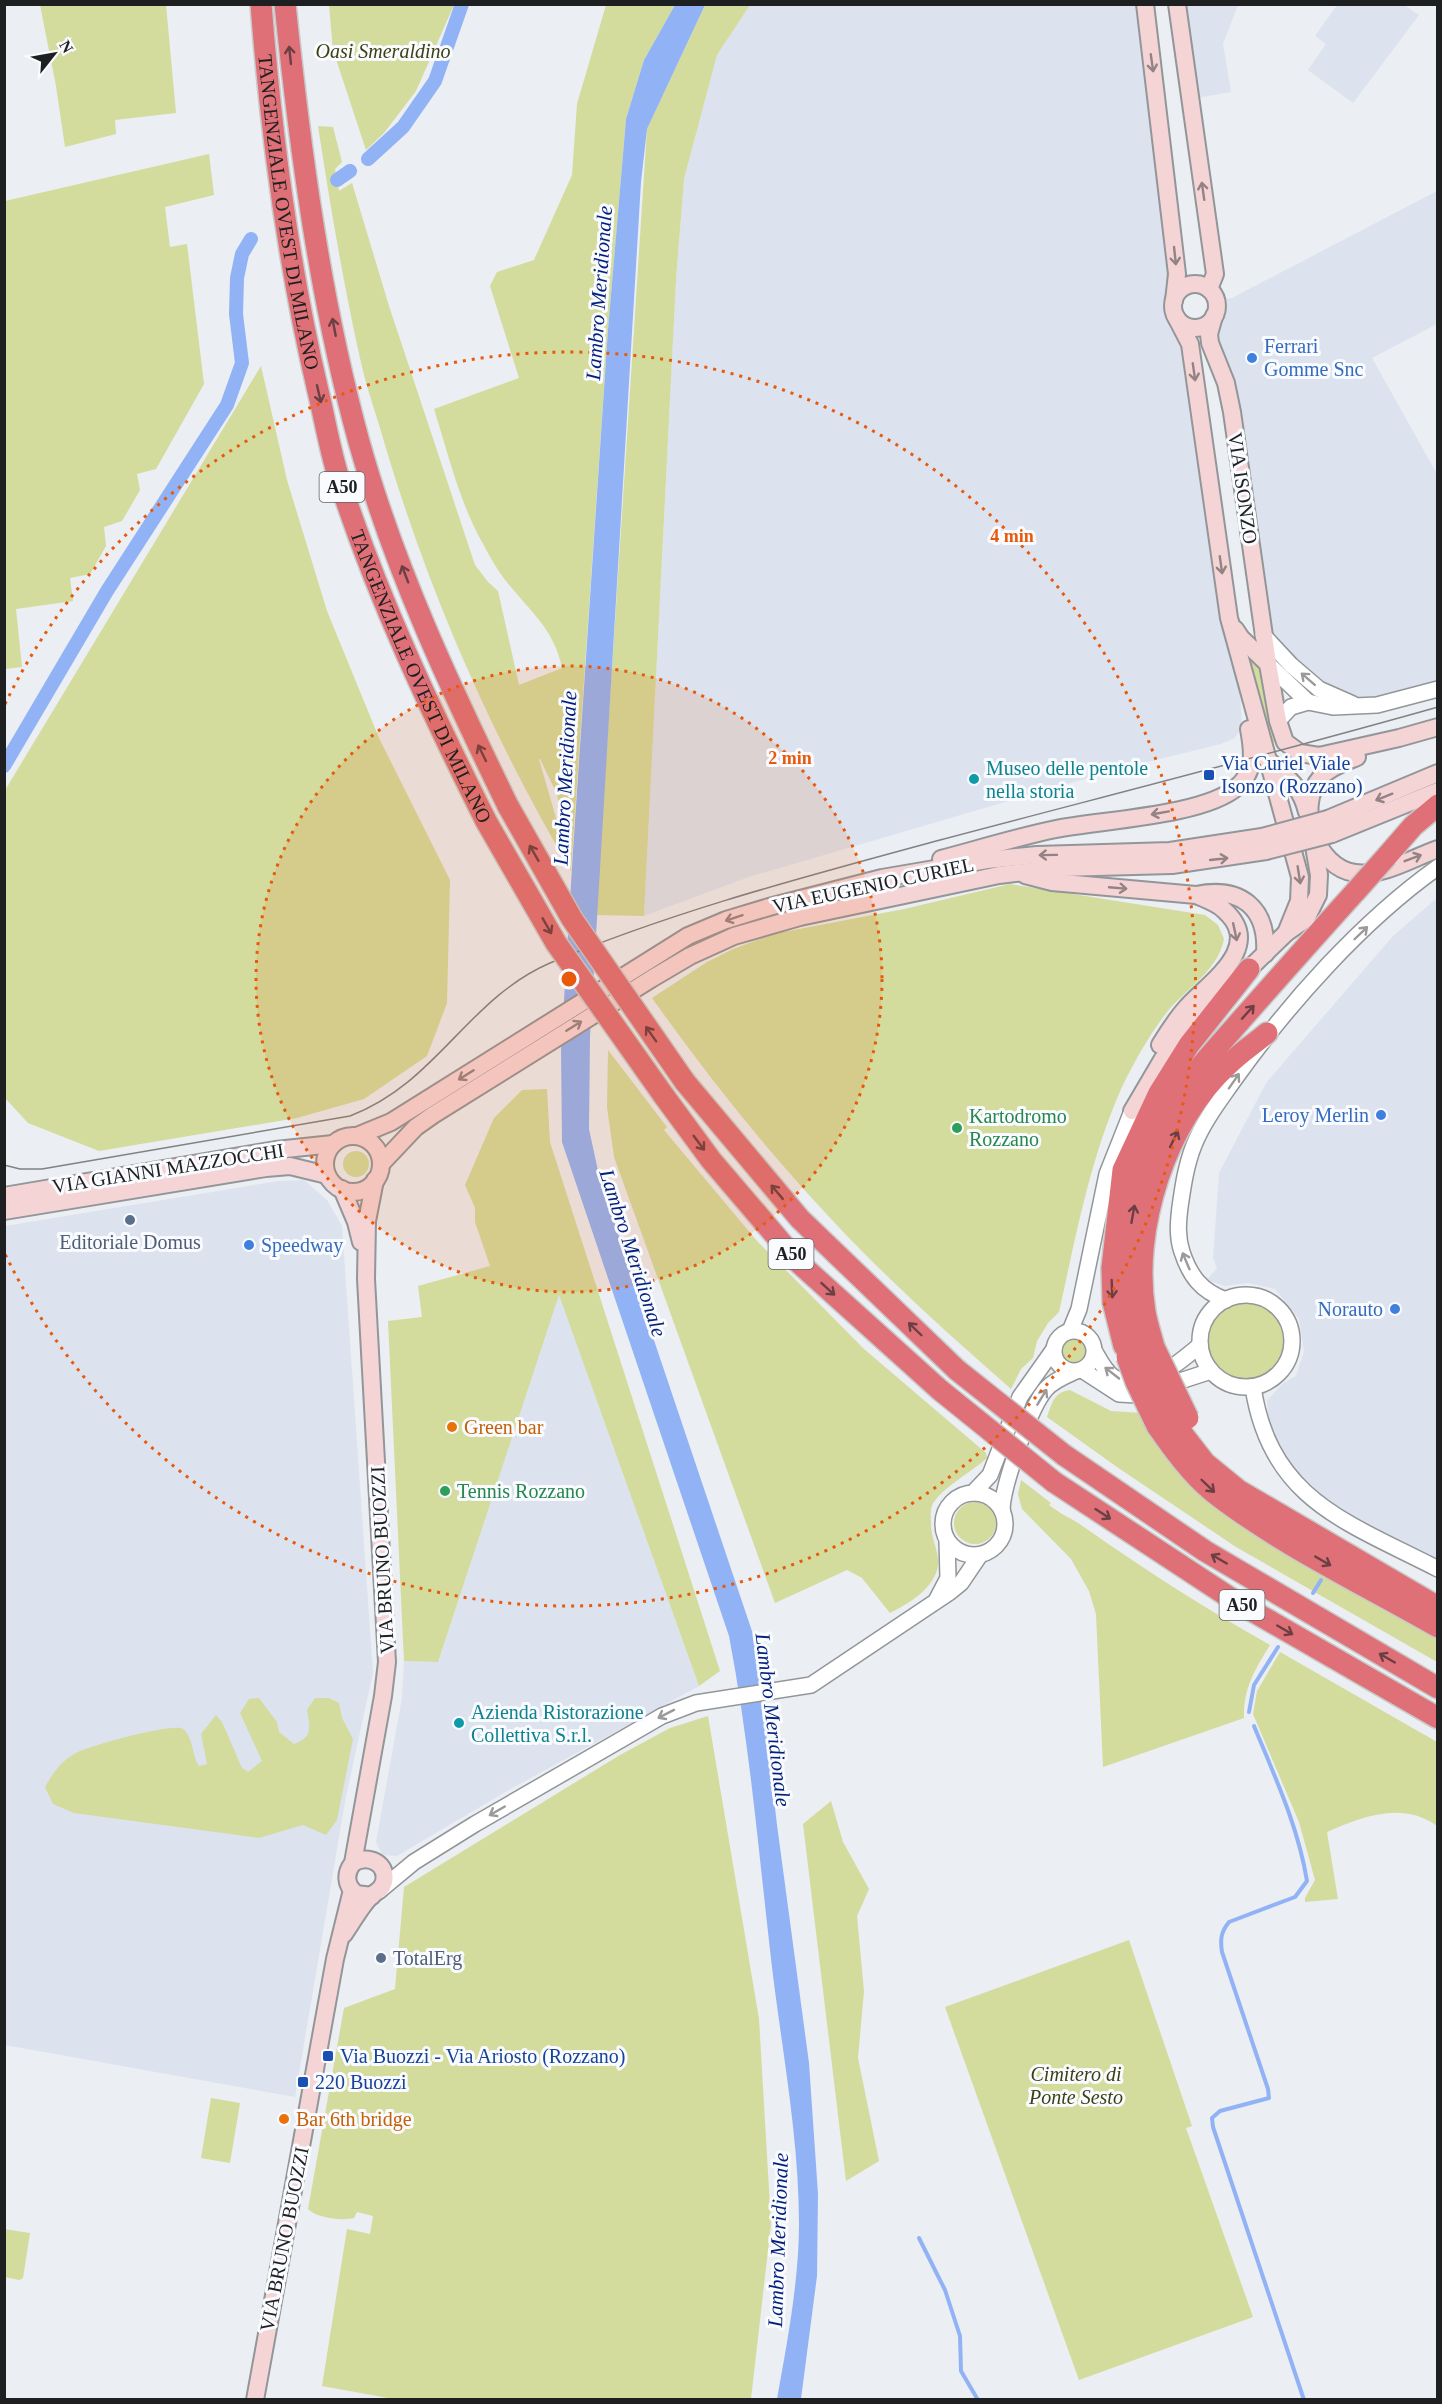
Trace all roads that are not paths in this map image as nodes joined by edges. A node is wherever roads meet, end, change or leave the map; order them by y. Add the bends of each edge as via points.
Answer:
1 (261, 4) edge
2 (285, 4) edge
3 (1145, 4) edge
4 (1177, 4) edge
5 (1209, 290) junction
6 (1174, 301) junction
7 (1214, 316) junction
8 (1176, 318) junction
9 (1228, 618) junction
10 (1263, 635) junction
11 (1238, 651) junction
12 (1268, 664) junction
13 (1437, 688) edge
14 (1308, 702) junction
15 (1359, 707) junction
16 (1278, 721) junction
17 (1437, 727) edge
18 (1399, 738) junction
19 (1267, 759) junction
20 (1437, 773) edge
21 (1437, 791) edge
22 (1437, 805) edge
23 (1308, 813) junction
24 (1330, 827) junction
25 (1312, 835) junction
26 (1264, 844) junction
27 (1437, 849) edge
28 (1437, 867) edge
29 (1018, 873) junction
30 (882, 879) junction
31 (1196, 895) junction
32 (1286, 933) junction
33 (1265, 954) junction
34 (1249, 969) junction
35 (1267, 1033) junction
36 (520, 1050) junction
37 (1132, 1111) junction
38 (357, 1136) junction
39 (333, 1144) junction
40 (381, 1164) junction
41 (327, 1175) junction
42 (375, 1180) junction
43 (4, 1183) edge
44 (342, 1190) junction
45 (26, 1191) junction
46 (4, 1196) edge
47 (4, 1211) edge
48 (366, 1279) junction
49 (1226, 1300) junction
50 (1070, 1331) junction
51 (1200, 1345) junction
52 (1054, 1349) junction
53 (1095, 1352) junction
54 (1140, 1353) junction
55 (1078, 1371) junction
56 (1211, 1371) junction
57 (1253, 1387) junction
58 (1173, 1422) junction
59 (973, 1493) junction
60 (1002, 1510) junction
61 (947, 1541) junction
62 (980, 1555) junction
63 (1437, 1569) edge
64 (935, 1602) junction
65 (1437, 1607) edge
66 (1437, 1628) edge
67 (1437, 1688) edge
68 (1436, 1717) edge
69 (414, 1862) junction
70 (368, 1863) junction
71 (352, 1890) junction
72 (375, 1893) junction
73 (342, 1937) junction
74 (255, 2400) edge

1 -> 68 highway, TANGENZIALE OVEST DI MILANO / A50, bridge via 273,130 301,318 339,478 424,690 486,821 556,943 711,1160 798,1262 940,1390 1054,1482 1235,1602
67 -> 2 highway, TANGENZIALE OVEST DI MILANO / A50, bridge via 1205,1551 1064,1455 957,1370 800,1219 685,1082 572,919 508,806 432,644 359,442 307,191
3 -> 6 main road via 1176,274
5 -> 4 main road via 1215,274
5 - 6 main road via 1188,285
5 - 7 main road via 1216,301
6 - 8 main road
7 - 8 main road via 1199,327 1186,326
7 - 10 main road, VIA ISONZO via 1209,334 1232,412
8 -> 9 main road, VIA ISONZO via 1190,344
9 - 11 main road, VIA ISONZO
9 - 12 main road, VIA ISONZO via 1241,639
10 - 12 main road, VIA ISONZO
15 -> 10 street via 1318,689
11 - 19 main road, VIA ISONZO
11 -> 30 main road via 1253,763 1247,776 1228,794 1165,813 1046,832 925,863
12 - 14 street
12 - 16 main road, VIA ISONZO
13 - 15 street
14 - 15 street
14 - 16 street via 1291,707
16 - 18 main road, VIA ISONZO via 1285,742 1300,753 1319,756
17 - 18 main road
18 - 23 main road via 1321,776 1313,789
19 - 23 main road via 1293,782
19 -> 32 main road, VIA ISONZO via 1300,877 1299,901
20 -> 24 main road, VIA EUGENIO CURIEL
21 - 24 main road, VIA EUGENIO CURIEL
54 -> 22 highway, bridge via 1127,1281 1129,1236 1139,1176 1164,1116 1199,1067 1413,826
23 - 25 main road
24 - 26 main road, VIA EUGENIO CURIEL, bridge
25 -> 27 main road via 1333,862 1354,873 1375,873
25 - 32 main road via 1318,895 1306,919
29 -> 26 main road, VIA EUGENIO CURIEL via 1059,867 1172,865
26 -> 30 main road, VIA EUGENIO CURIEL via 1037,855
35 -> 28 street via 1407,888
29 -> 31 main road via 1052,882
36 -> 29 main road, VIA EUGENIO CURIEL, bridge via 690,956 734,936 976,879
30 -> 36 main road, VIA EUGENIO CURIEL, bridge via 726,920 688,936
31 - 33 main road via 1214,891 1234,894 1244,901 1261,918
31 -> 37 main road via 1227,913 1236,930 1235,953 1228,968 1175,1020 1154,1056
32 - 33 main road
33 - 34 main road
34 - 37 main road via 1194,1015
34 -> 54 highway via 1189,1045 1160,1093 1123,1170 1112,1268 1113,1302
49 -> 35 street via 1208,1293 1194,1279 1178,1242 1183,1181 1194,1145 1214,1109
54 -> 35 highway via 1149,1214 1161,1169 1198,1099 1227,1065
36 -> 38 main road, VIA EUGENIO CURIEL via 391,1122
36 - 40 main road, VIA EUGENIO CURIEL via 416,1127
37 - 50 street via 1107,1174 1079,1309
38 - 39 main road
38 - 40 main road via 373,1145
39 - 41 main road via 325,1158
39 - 45 main road, VIA GIANNI MAZZOCCHI via 276,1149
40 - 42 main road
41 - 44 main road
41 - 47 main road, VIA GIANNI MAZZOCCHI via 290,1166 266,1168
42 - 44 main road via 355,1192
42 - 48 main road, VIA BRUNO BUOZZI via 367,1221
43 - 45 main road
44 - 48 main road, VIA BRUNO BUOZZI via 356,1222
45 - 46 main road, VIA GIANNI MAZZOCCHI
48 - 70 main road, VIA BRUNO BUOZZI via 387,1662 357,1839
49 - 51 street via 1206,1318
49 - 57 street via 1240,1295 1269,1301 1289,1324 1291,1353 1286,1365 1277,1376
50 - 52 street via 1060,1337
50 - 53 street via 1088,1336
51 -> 53 street via 1157,1376 1126,1381 1114,1377
51 - 56 street
52 - 55 street via 1056,1362 1067,1371
52 - 59 street via 1020,1397 990,1475
53 - 55 street via 1091,1363
54 - 58 highway, bridge
54 - 58 highway, bridge via 1136,1382
55 - 56 street via 1119,1394 1137,1395
60 -> 55 street via 1003,1490 1039,1401 1048,1386
56 - 57 street via 1238,1387
57 - 63 street via 1265,1438 1276,1459 1308,1495 1339,1518
58 - 65 highway via 1276,1512
58 -> 66 highway via 1174,1450 1212,1491 1272,1532
59 - 60 street via 985,1495
59 - 61 street via 962,1495 946,1509 943,1520
60 - 62 street via 1005,1526 1000,1542
61 - 62 street via 962,1553
61 - 64 street via 948,1578
62 - 64 street via 961,1583
64 -> 69 street via 811,1685 696,1703 662,1716
69 - 70 street
69 - 72 street
70 - 71 main road, VIA BRUNO BUOZZI via 346,1876
70 - 72 main road, VIA BRUNO BUOZZI via 385,1879
71 - 72 main road via 361,1896
71 - 73 main road, VIA BRUNO BUOZZI
72 - 73 main road, VIA BRUNO BUOZZI
73 - 74 main road, VIA BRUNO BUOZZI

